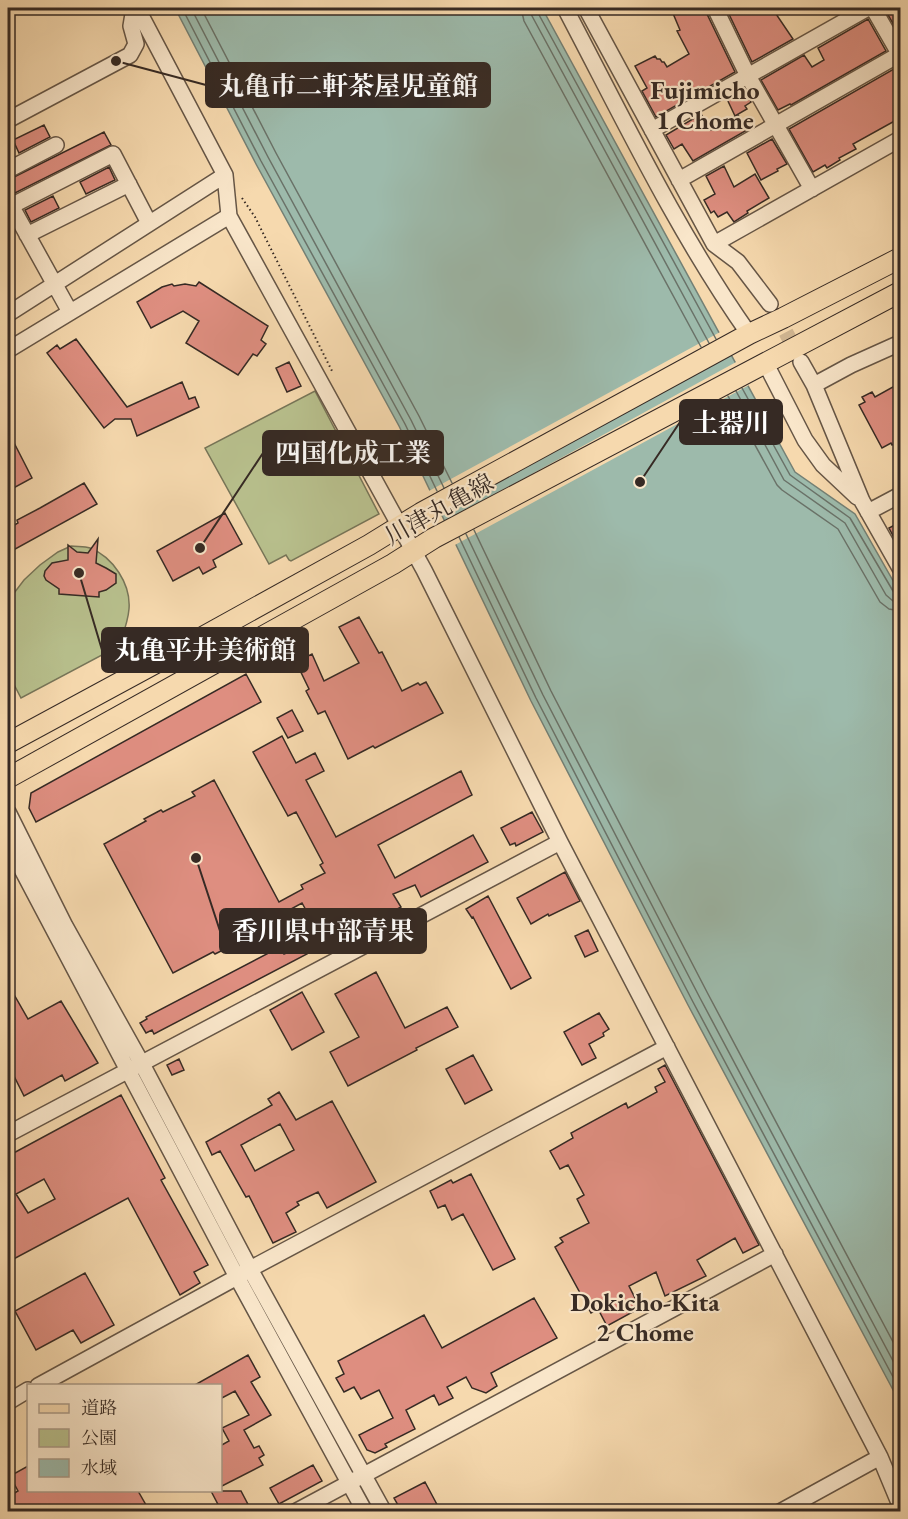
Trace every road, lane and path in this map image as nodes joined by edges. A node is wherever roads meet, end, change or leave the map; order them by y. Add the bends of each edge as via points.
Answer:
1 (136, 8) edge
2 (565, 8) edge
3 (586, 8) edge
4 (868, 8) edge
5 (873, 8) edge
6 (722, 10) edge
7 (900, 55) edge
8 (748, 75) junction
9 (8, 120) edge
10 (776, 125) junction
11 (652, 130) junction
12 (900, 139) edge
13 (56, 145) dead end
14 (8, 171) edge
15 (225, 175) junction
16 (679, 180) junction
17 (129, 184) junction
18 (812, 189) junction
19 (9, 203) edge
20 (229, 216) junction
21 (149, 223) junction
22 (27, 235) junction
23 (714, 244) junction
24 (900, 258) edge
25 (55, 284) junction
26 (900, 292) edge
27 (770, 304) tunnel mouth
28 (70, 312) junction
29 (8, 314) edge
30 (749, 334) junction
31 (900, 343) edge
32 (8, 348) edge
33 (801, 362) tunnel mouth
34 (766, 364) junction
35 (334, 374) dead end
36 (814, 385) junction
37 (900, 495) edge
38 (865, 506) junction
39 (399, 526) junction
40 (414, 550) junction
41 (900, 568) edge
42 (8, 743) edge
43 (8, 778) edge
44 (8, 812) edge
45 (560, 842) junction
46 (8, 843) edge
47 (667, 1047) junction
48 (135, 1067) junction
49 (8, 1134) edge
50 (775, 1254) junction
51 (243, 1273) junction
52 (42, 1384) edge
53 (27, 1391) edge
54 (8, 1402) edge
55 (880, 1456) junction
56 (364, 1475) junction
57 (349, 1483) junction
58 (900, 1505) edge
59 (295, 1512) edge
60 (365, 1512) edge
61 (384, 1512) edge
62 (780, 1512) edge

1 - 9 street via 130,26 136,44 130,55
1 - 15 street
2 - 30 street via 678,220
3 - 11 street
4 - 8 street
5 - 7 street
6 - 8 street
7 - 10 street
8 - 10 street
8 - 11 street
10 - 16 street
10 - 18 street
11 - 16 street
12 - 18 street
13 - 14 street
15 - 20 street
15 - 21 street
15 - 35 path via 255,217
16 - 23 street
17 - 19 street via 113,154
17 - 21 street
17 - 22 street
18 - 23 street
19 - 22 street
20 - 28 street
20 - 39 street
21 - 25 street
22 - 25 street
23 - 27 street via 738,262
24 - 30 main road, 川津丸亀線
25 - 28 street
25 - 29 street
26 - 34 main road, 川津丸亀線
28 - 32 street
30 - 39 main road, 川津丸亀線
31 - 36 street
33 - 36 street
34 - 38 street via 805,440 823,465
34 - 40 main road, 川津丸亀線
36 - 38 street
37 - 38 street
38 - 41 street
39 - 40 street
39 - 42 main road, 川津丸亀線
40 - 43 main road, 川津丸亀線
40 - 45 street
44 - 48 street
45 - 47 street
45 - 48 street
46 - 48 street
47 - 50 street
47 - 51 street
48 - 49 street
48 - 51 street
50 - 55 street
50 - 56 street
51 - 52 street
51 - 56 street
51 - 57 street
53 - 54 street
55 - 58 street
55 - 62 street
56 - 57 street
56 - 61 street
57 - 59 street
57 - 60 street

